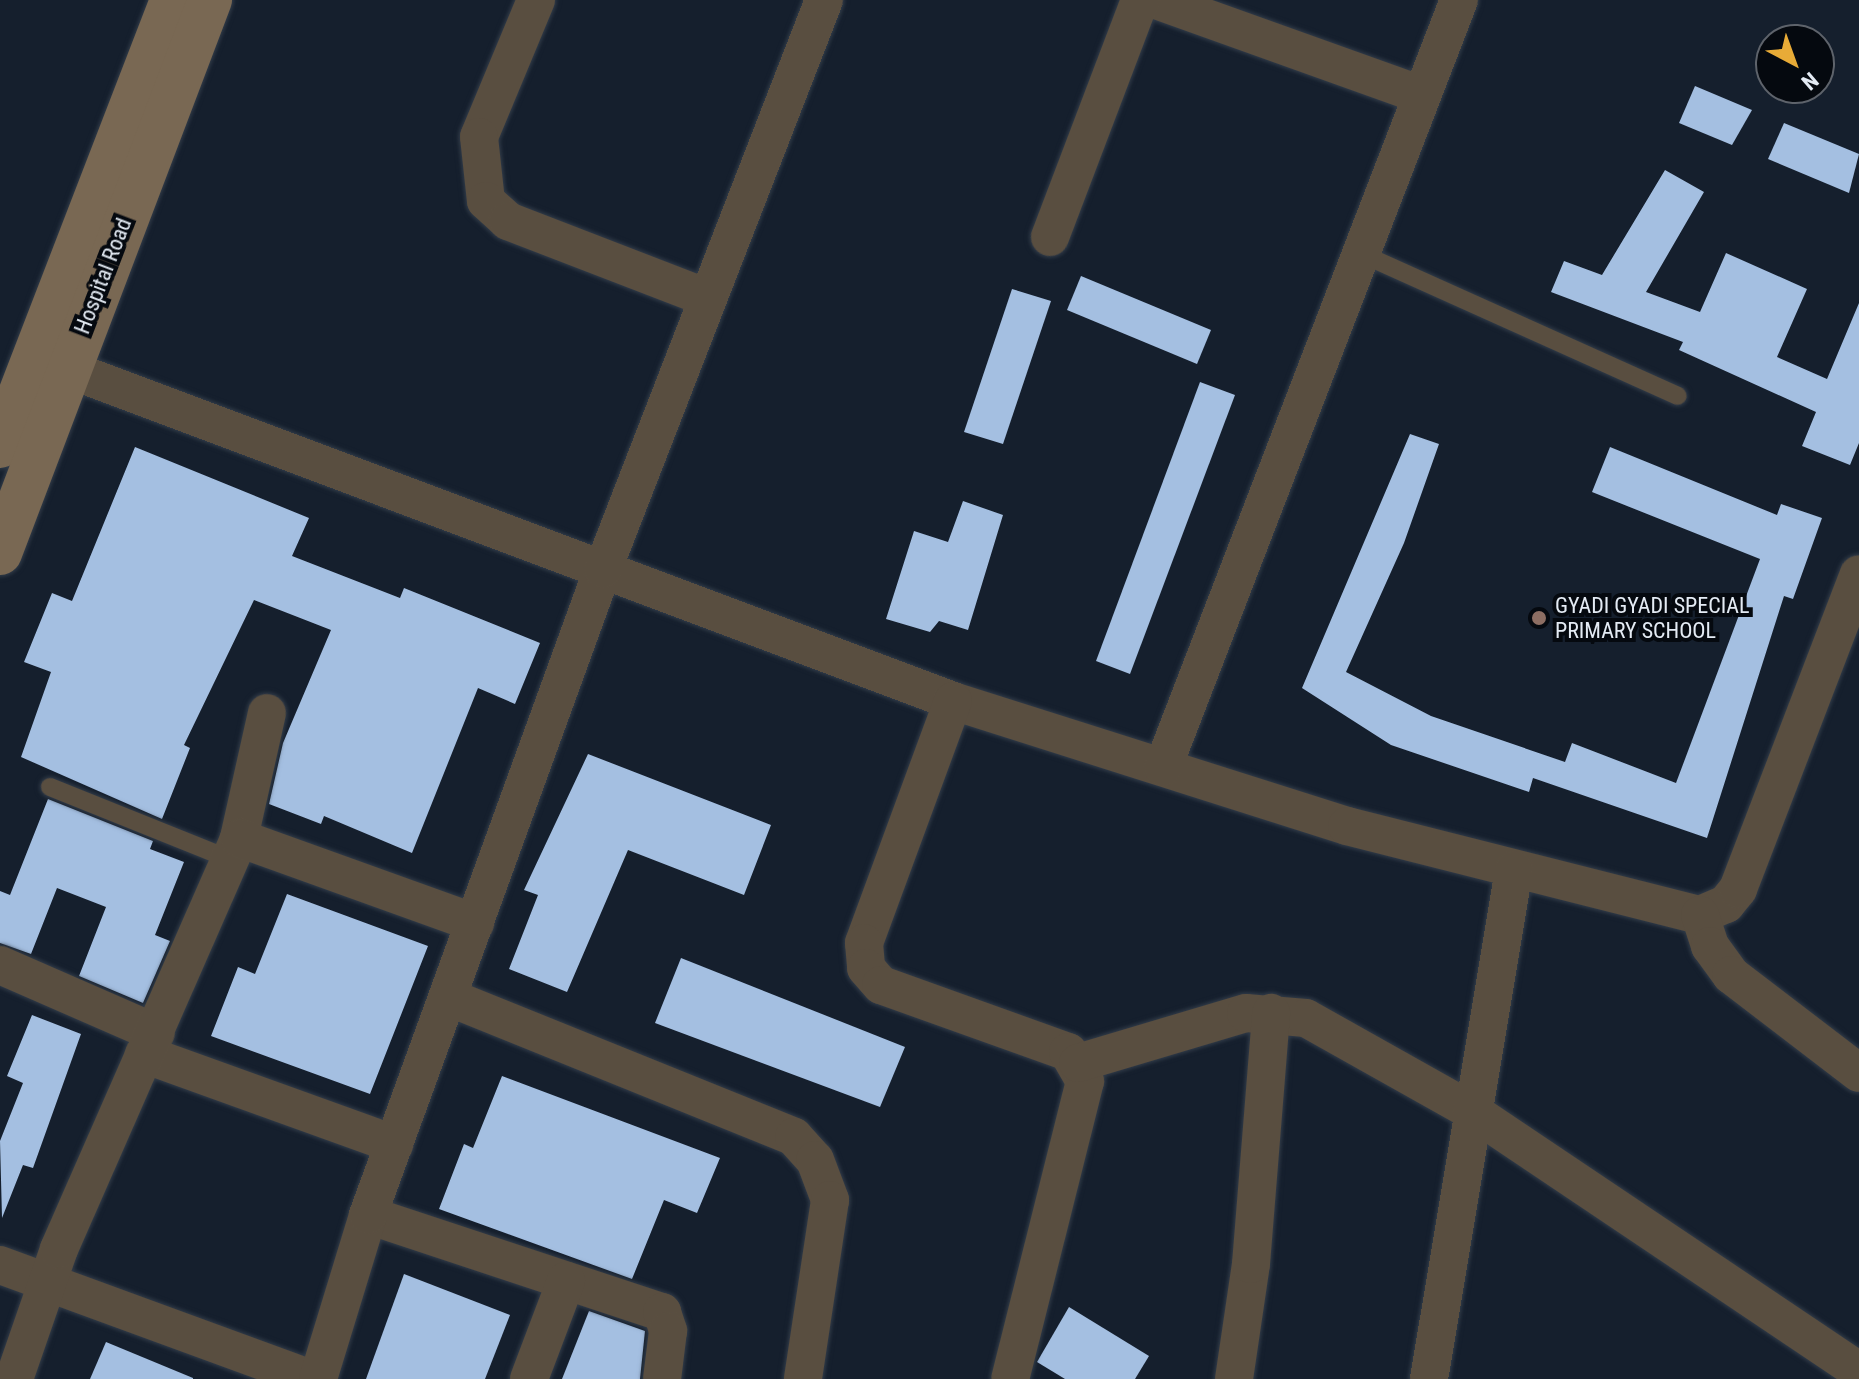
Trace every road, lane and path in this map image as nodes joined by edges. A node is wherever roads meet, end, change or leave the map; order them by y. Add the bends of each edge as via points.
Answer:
1 (172, 0) edge
2 (210, 0) edge
3 (536, 0) edge
4 (824, 0) edge
5 (1140, 0) edge
6 (1156, 0) edge
7 (1459, 0) edge
8 (1422, 95) junction
9 (1050, 237) dead end
10 (1362, 254) junction
11 (708, 298) junction
12 (68, 369) junction
13 (1678, 396) dead end
14 (0, 446) edge
15 (0, 553) edge
16 (603, 569) junction
17 (1859, 574) edge
18 (953, 701) junction
19 (267, 713) dead end
20 (1163, 767) junction
21 (50, 787) dead end
22 (235, 849) junction
23 (1514, 870) junction
24 (1700, 915) junction
25 (475, 923) junction
26 (0, 965) edge
27 (448, 997) junction
28 (1271, 1013) junction
29 (150, 1043) junction
30 (1078, 1063) junction
31 (1859, 1073) edge
32 (1472, 1111) junction
33 (394, 1144) junction
34 (368, 1215) junction
35 (0, 1265) edge
36 (566, 1281) junction
37 (47, 1282) junction
38 (1859, 1371) edge
39 (14, 1379) edge
40 (311, 1379) edge
41 (318, 1379) edge
42 (529, 1379) edge
43 (662, 1379) edge
44 (803, 1379) edge
45 (1010, 1379) edge
46 (1234, 1379) edge
47 (1429, 1379) edge

1 - 14 main road, Hospital Road
2 - 12 main road, Hospital Road
3 - 11 street via 479,137 486,201 508,221
4 - 11 street
5 - 9 street
6 - 8 street
7 - 8 street
8 - 10 street
10 - 13 lane
10 - 20 street
11 - 16 street
12 - 15 main road, Hospital Road
12 - 16 street
16 - 18 street
16 - 25 street
17 - 24 street via 1738,889 1726,904
18 - 20 street
18 - 30 street via 864,943 866,968 881,985 1068,1052
19 - 22 street
20 - 23 street
21 - 22 lane
22 - 25 street
22 - 29 street
23 - 24 street
23 - 32 street
24 - 31 street via 1710,946 1731,975
25 - 27 street
26 - 29 street
27 - 33 street
27 - 44 street via 794,1137 815,1160 830,1200
28 - 30 street via 1246,1013
28 - 32 street via 1319,1023
28 - 46 street via 1251,1264
29 - 33 street
29 - 37 street
30 - 45 street via 1085,1081 1081,1112
32 - 38 street
32 - 47 street
33 - 34 street
34 - 36 street
34 - 41 street
35 - 37 street
36 - 42 street
36 - 43 street via 662,1312 668,1331
37 - 39 street
37 - 40 street

